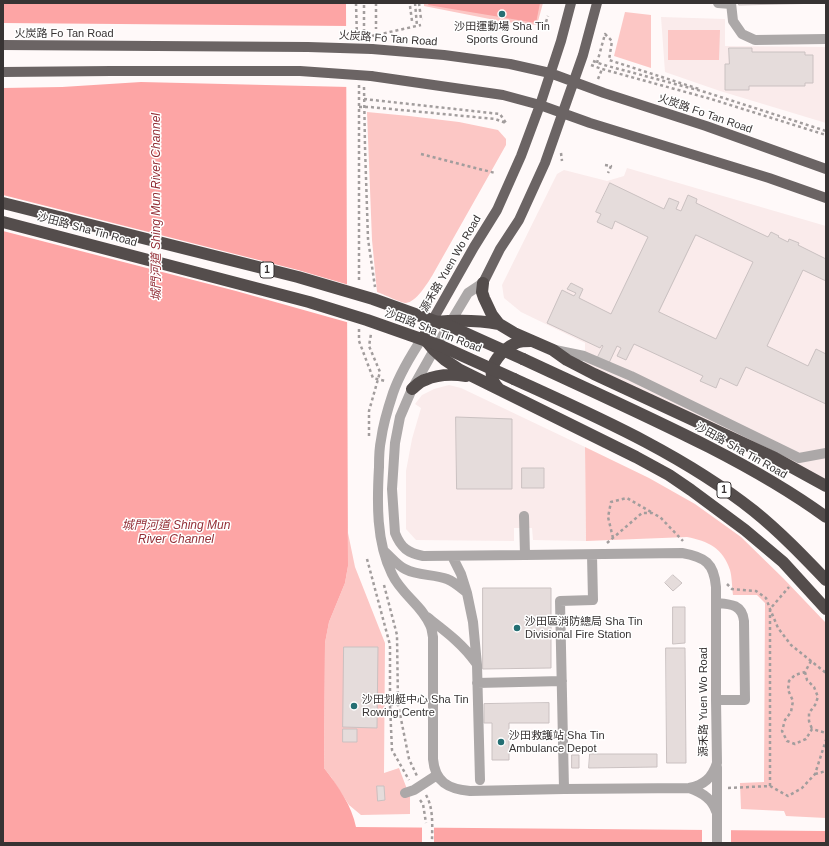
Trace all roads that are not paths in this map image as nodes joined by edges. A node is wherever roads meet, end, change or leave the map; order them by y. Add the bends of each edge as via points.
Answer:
1 (571, 3) edge
2 (596, 3) edge
3 (718, 3) edge
4 (731, 3) edge
5 (826, 39) edge
6 (3, 45) edge
7 (3, 72) edge
8 (550, 73) junction
9 (574, 82) junction
10 (540, 105) junction
11 (562, 114) junction
12 (826, 169) edge
13 (826, 198) edge
14 (3, 203) edge
15 (3, 222) edge
16 (483, 283) junction
17 (452, 320) junction
18 (431, 323) junction
19 (499, 324) junction
20 (422, 337) junction
21 (531, 341) junction
22 (434, 350) junction
23 (553, 350) junction
24 (471, 376) junction
25 (412, 389) junction
26 (500, 390) junction
27 (826, 453) edge
28 (826, 486) edge
29 (524, 516) dead end
30 (826, 518) edge
31 (384, 551) junction
32 (592, 555) junction
33 (452, 556) junction
34 (525, 556) junction
35 (826, 580) edge
36 (467, 593) junction
37 (716, 603) junction
38 (826, 609) edge
39 (425, 615) junction
40 (477, 665) junction
41 (562, 681) junction
42 (477, 683) junction
43 (716, 700) junction
44 (717, 763) junction
45 (437, 775) junction
46 (480, 780) dead end
47 (689, 788) junction
48 (564, 789) junction
49 (413, 790) road end
50 (717, 815) junction
51 (717, 843) edge

1 - 8 main road, 源禾路 Yuen Wo Road
2 - 9 main road, 源禾路 Yuen Wo Road
3 - 4 street
4 - 5 street via 733,21 742,34 755,40
6 - 8 main road, 火炭路 Fo Tan Road, bridge via 368,46 510,64
7 - 10 main road, bridge via 300,71 503,95
8 - 9 main road, 火炭路 Fo Tan Road
8 - 10 main road, 源禾路 Yuen Wo Road
9 - 11 main road, 源禾路 Yuen Wo Road
9 - 12 main road, 火炭路 Fo Tan Road
10 - 11 main road
10 - 18 main road, 源禾路 Yuen Wo Road via 497,210
11 - 13 main road
11 - 16 main road, 源禾路 Yuen Wo Road via 519,220 500,249
14 - 30 highway, 沙田路 Sha Tin Road / 1, bridge via 298,277 373,299 454,328 674,429 762,476
15 - 35 highway, 沙田路 Sha Tin Road / 1, bridge via 309,302 441,346 642,439 674,457 768,522
16 - 17 street, 源禾路 Yuen Wo Road via 468,293
16 - 19 highway via 484,298
17 - 18 highway
17 - 19 highway
17 - 22 street, 源禾路 Yuen Wo Road
18 - 20 main road, 源禾路 Yuen Wo Road
19 - 21 highway
20 - 22 highway
20 - 31 street, 源禾路 Yuen Wo Road via 393,392 380,442 378,489
21 - 23 highway
21 - 26 highway via 517,342 498,356 492,374 493,381
22 - 24 highway
22 - 25 street, 源禾路 Yuen Wo Road
23 - 27 street via 584,356 631,376 799,458
23 - 28 highway via 594,374 775,458
24 - 25 highway via 439,376 424,380
24 - 26 highway
25 - 33 street, 源禾路 Yuen Wo Road via 400,417 395,443 392,489 395,534 402,546 415,554
26 - 38 highway via 636,457 680,482 783,562
29 - 34 street
31 - 36 street via 405,569 446,579
31 - 39 street, 源禾路 Yuen Wo Road via 399,587
32 - 34 street, 源禾路 Yuen Wo Road
32 - 37 street, 源禾路 Yuen Wo Road via 692,555 710,565 715,576
32 - 41 street via 593,600 560,601
33 - 34 street, 源禾路 Yuen Wo Road
33 - 36 street
36 - 40 street via 474,622
37 - 43 street, 源禾路 Yuen Wo Road
37 - 43 street via 736,606 743,615 745,700
39 - 40 street via 462,646
39 - 45 street, 源禾路 Yuen Wo Road via 433,637 432,759
40 - 42 street
41 - 42 street
41 - 48 street
42 - 46 street
43 - 44 street, 源禾路 Yuen Wo Road
44 - 47 street, 源禾路 Yuen Wo Road via 714,772 705,782
44 - 50 street
45 - 48 street, 源禾路 Yuen Wo Road via 443,782 460,790
45 - 49 street
47 - 48 street, 源禾路 Yuen Wo Road
47 - 50 street via 706,796 712,802
50 - 51 street

